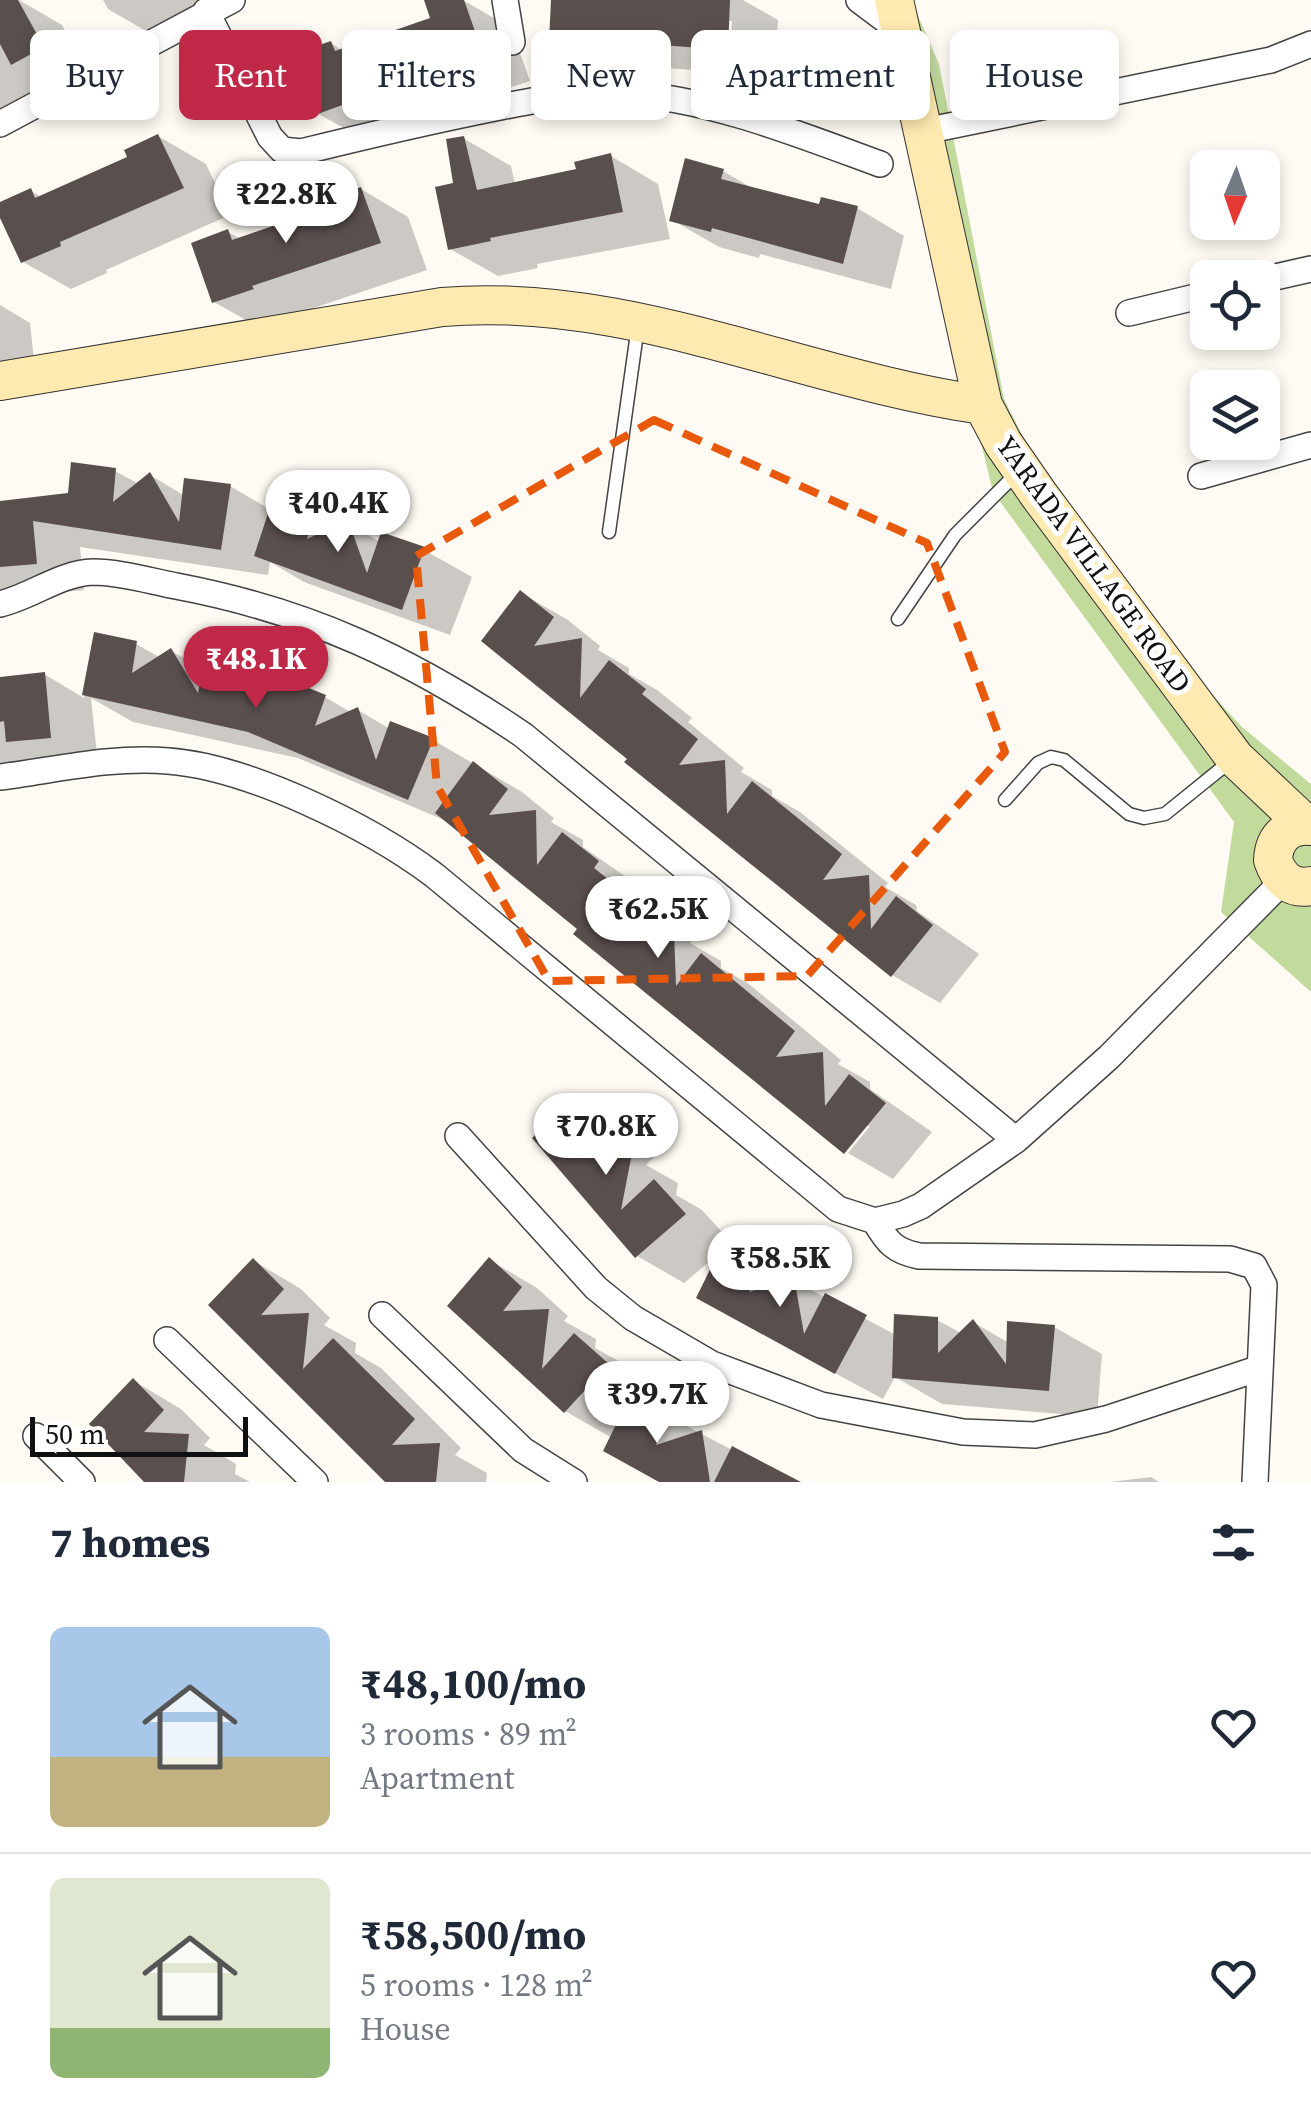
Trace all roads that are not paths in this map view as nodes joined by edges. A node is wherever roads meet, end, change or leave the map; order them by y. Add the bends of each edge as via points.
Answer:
1 (232, 0) edge
2 (506, 0) edge
3 (859, 0) edge
4 (206, 11) junction
5 (899, 17) edge
6 (512, 42) dead end
7 (1311, 44) edge
8 (0, 124) edge
9 (925, 132) junction
10 (880, 164) dead end
11 (1311, 268) edge
12 (1280, 276) edge
13 (1190, 298) edge
14 (1129, 313) dead end
15 (638, 321) junction
16 (0, 381) edge
17 (983, 404) junction
18 (1311, 445) edge
19 (1021, 469) junction
20 (1201, 476) dead end
21 (609, 532) dead end
22 (0, 604) edge
23 (898, 619) dead end
24 (1237, 762) junction
25 (0, 778) edge
26 (1005, 800) dead end
27 (1298, 830) edge
28 (1302, 888) edge
29 (458, 1136) dead end
30 (1016, 1140) junction
31 (875, 1221) junction
32 (382, 1314) dead end
33 (168, 1340) dead end
34 (1260, 1368) junction
35 (36, 1436) dead end
36 (82, 1482) edge
37 (314, 1482) edge
38 (574, 1482) edge
39 (1255, 1482) edge

1 - 4 street
2 - 6 street
3 - 5 street
4 - 8 street
4 - 10 street via 282,150 302,152 544,98 624,93 787,129
5 - 9 street, YARADA VILLAGE ROAD
7 - 9 street via 1271,60
9 - 17 street, YARADA VILLAGE ROAD
11 - 12 street
13 - 14 street
15 - 16 street via 551,306 442,306
15 - 17 street via 904,392
15 - 21 lane
17 - 19 street, YARADA VILLAGE ROAD
18 - 20 street
19 - 23 lane via 955,535
19 - 24 street, YARADA VILLAGE ROAD
22 - 30 street via 92,572 131,577 242,598 402,660 523,735
24 - 26 lane via 1165,814 1144,818 1128,814 1064,760 1051,757
24 - 27 street, YARADA VILLAGE ROAD
25 - 31 street via 123,761 196,764 285,793 386,843 838,1209
27 - 28 street via 1273,860
28 - 30 street
29 - 34 street via 596,1288 633,1318 712,1364 821,1405 963,1432 1035,1435
30 - 31 street via 921,1206
31 - 34 street via 887,1242 918,1256 1230,1259 1254,1266 1264,1284
32 - 38 street via 523,1450
33 - 37 street
34 - 39 street
35 - 36 street

